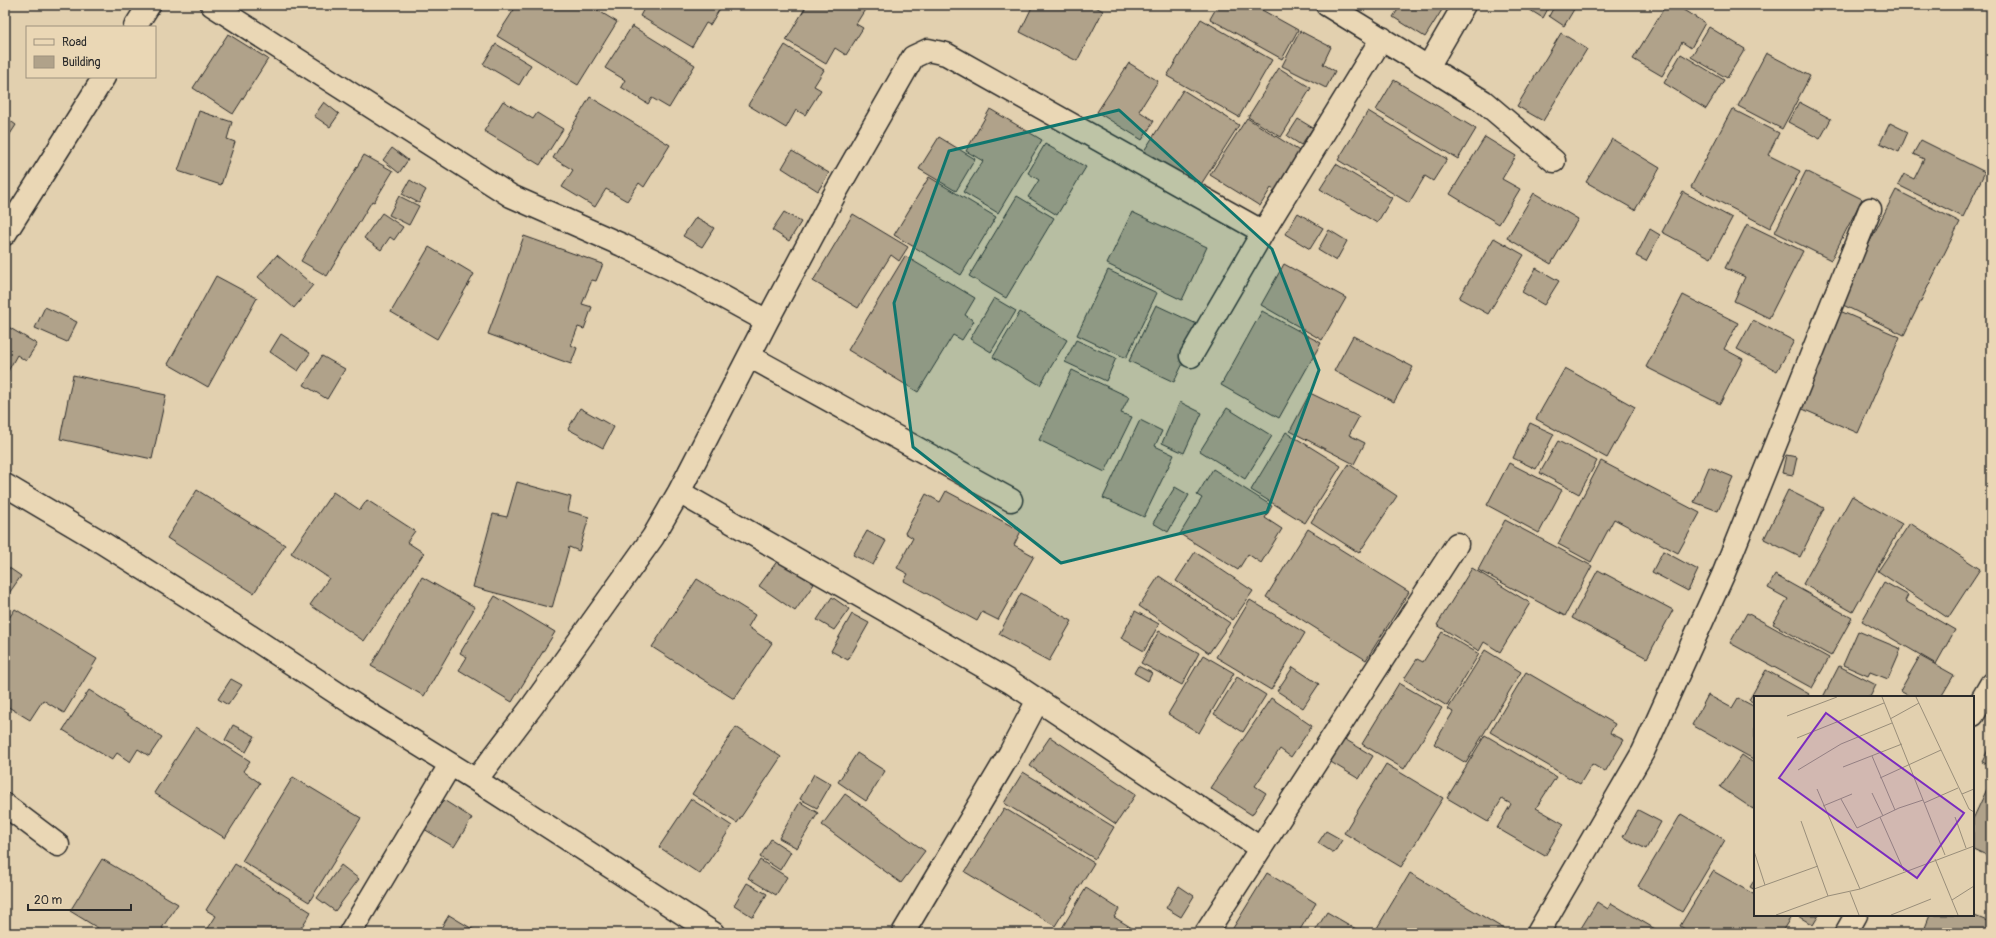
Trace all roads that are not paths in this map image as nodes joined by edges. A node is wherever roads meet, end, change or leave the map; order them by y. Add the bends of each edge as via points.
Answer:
1 (149, 5) edge
2 (212, 5) edge
3 (1327, 5) edge
4 (1464, 5) edge
5 (136, 26) edge
6 (1382, 38) junction
7 (1428, 67) junction
8 (103, 78) edge
9 (1554, 160) dead end
10 (1870, 209) dead end
11 (1263, 232) junction
12 (5, 234) edge
13 (767, 321) junction
14 (749, 356) junction
15 (1191, 356) dead end
16 (5, 485) edge
17 (679, 492) junction
18 (1011, 500) dead end
19 (1457, 544) dead end
20 (1991, 684) edge
21 (1038, 700) junction
22 (1974, 713) edge
23 (450, 765) junction
24 (476, 780) junction
25 (5, 805) edge
26 (58, 845) dead end
27 (1260, 848) junction
28 (1855, 916) edge
29 (350, 933) edge
30 (713, 933) edge
31 (903, 933) edge
32 (1206, 933) edge
33 (1538, 933) edge
34 (1846, 933) edge

1 - 5 street
2 - 13 street via 511,196 629,248
3 - 6 street
4 - 7 street
6 - 7 street
6 - 11 street
7 - 9 street via 1483,101
8 - 12 street
10 - 33 street via 1722,574 1643,752
11 - 13 street via 946,54 928,50 913,57 837,190
11 - 15 street
13 - 14 street
14 - 17 street
14 - 18 street
16 - 23 street via 105,544
17 - 21 street
17 - 24 street via 653,537
19 - 27 street
20 - 22 street
21 - 27 street
21 - 31 street via 1010,753
23 - 24 street
23 - 29 street
24 - 30 street
25 - 26 street
27 - 32 street
28 - 34 street

